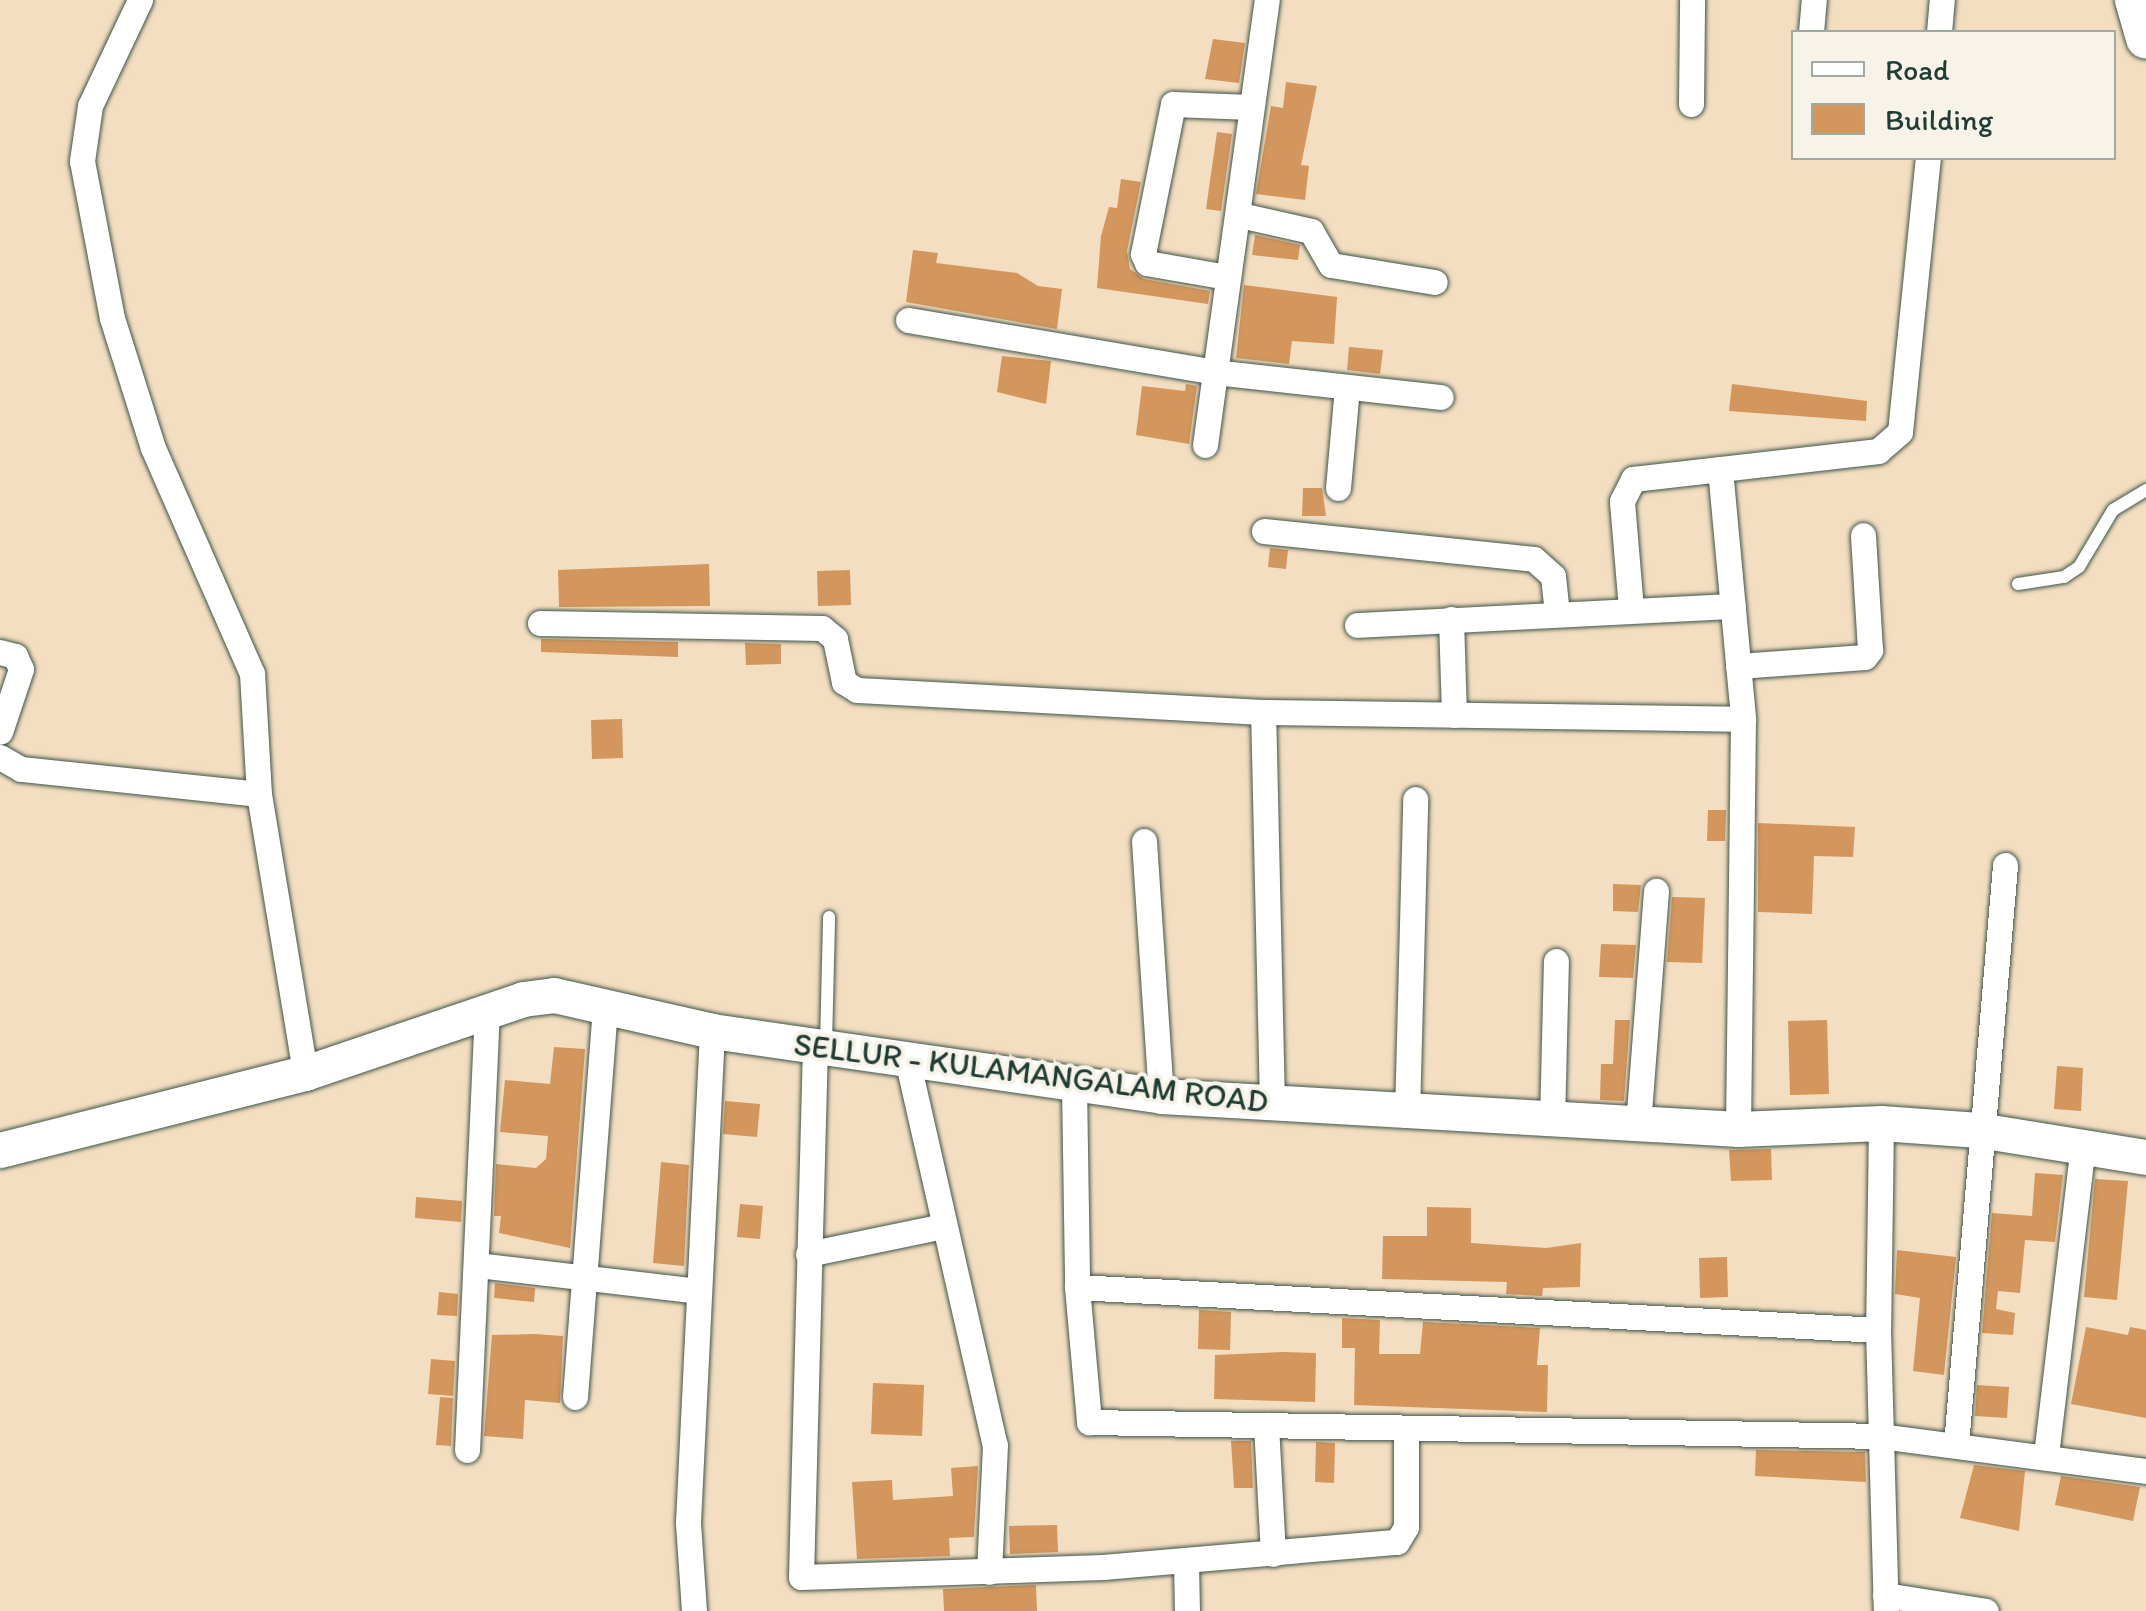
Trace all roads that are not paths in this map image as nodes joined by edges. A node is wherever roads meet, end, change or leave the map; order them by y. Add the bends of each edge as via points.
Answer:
1 (140, 0) edge
2 (1267, 0) edge
3 (1692, 0) edge
4 (1814, 0) edge
5 (1942, 0) edge
6 (2135, 0) edge
7 (1811, 30) edge
8 (1939, 30) edge
9 (2146, 38) edge
10 (1691, 104) dead end
11 (1252, 107) junction
12 (1928, 160) edge
13 (1240, 215) junction
14 (1227, 278) junction
15 (1435, 282) dead end
16 (908, 320) dead end
17 (1214, 372) junction
18 (1347, 388) junction
19 (1442, 397) dead end
20 (1204, 445) dead end
21 (1720, 469) junction
22 (1338, 488) dead end
23 (2146, 490) edge
24 (1264, 532) dead end
25 (1863, 535) dead end
26 (2018, 584) dead end
27 (1732, 606) junction
28 (1631, 608) junction
29 (1558, 613) junction
30 (1450, 619) junction
31 (540, 623) dead end
32 (1356, 624) dead end
33 (0, 652) edge
34 (1738, 666) junction
35 (1263, 712) junction
36 (1454, 715) junction
37 (1743, 720) junction
38 (0, 732) edge
39 (0, 757) edge
40 (260, 794) junction
41 (1415, 798) dead end
42 (1144, 841) dead end
43 (2005, 864) dead end
44 (1656, 891) dead end
45 (829, 917) dead end
46 (1556, 961) dead end
47 (605, 1002) junction
48 (487, 1011) junction
49 (712, 1031) junction
50 (820, 1046) junction
51 (907, 1059) junction
52 (305, 1072) junction
53 (1074, 1085) junction
54 (1161, 1096) junction
55 (1272, 1104) junction
56 (1406, 1115) junction
57 (1552, 1122) junction
58 (1881, 1123) junction
59 (1638, 1125) junction
60 (1738, 1129) junction
61 (1979, 1130) junction
62 (2082, 1146) junction
63 (0, 1150) edge
64 (2146, 1158) edge
65 (943, 1226) junction
66 (808, 1254) junction
67 (478, 1265) junction
68 (585, 1279) junction
69 (1077, 1286) junction
70 (698, 1291) junction
71 (1878, 1330) junction
72 (575, 1398) dead end
73 (1266, 1425) junction
74 (1406, 1428) junction
75 (1880, 1436) junction
76 (1956, 1444) junction
77 (467, 1450) dead end
78 (2046, 1454) junction
79 (2146, 1471) edge
80 (1274, 1554) junction
81 (1186, 1561) junction
82 (990, 1572) junction
83 (1886, 1603) edge
84 (694, 1611) edge
85 (1188, 1611) edge
86 (1986, 1611) edge

1 - 40 street via 90,106 82,161 112,318 153,448 252,673
2 - 11 street
3 - 10 street
4 - 7 street
5 - 8 street
6 - 9 main road
11 - 13 street
11 - 14 street via 1173,104 1142,254 1147,263
12 - 21 street via 1900,432 1878,451
13 - 14 street
13 - 15 street via 1311,231 1331,265
14 - 17 street
16 - 17 street
17 - 18 street
17 - 20 street
18 - 19 street
18 - 22 street
21 - 27 street
21 - 28 street via 1633,479 1624,488
23 - 26 lane via 2112,510 2079,567 2064,577
24 - 29 street via 1534,558 1552,576
25 - 34 street via 1866,657
27 - 28 street
27 - 34 street
28 - 29 street
29 - 30 street
30 - 32 street
30 - 36 street
31 - 35 street via 822,628 835,639 844,682 857,690
33 - 38 street via 15,656 21,669
34 - 37 street
35 - 36 street
35 - 55 street
36 - 37 street
37 - 60 street
39 - 40 street via 21,769
40 - 52 street
41 - 56 street
42 - 54 street
43 - 61 street
44 - 59 street
45 - 50 lane
46 - 57 street
47 - 48 main road, SELLUR - KULAMANGALAM ROAD via 554,995
47 - 49 main road, SELLUR - KULAMANGALAM ROAD
47 - 68 street
48 - 52 main road, SELLUR - KULAMANGALAM ROAD
48 - 67 street
49 - 50 main road, SELLUR - KULAMANGALAM ROAD
49 - 70 street
50 - 51 main road, SELLUR - KULAMANGALAM ROAD
50 - 66 street
51 - 53 main road, SELLUR - KULAMANGALAM ROAD
51 - 65 street
52 - 63 main road, SELLUR - KULAMANGALAM ROAD
53 - 54 main road, SELLUR - KULAMANGALAM ROAD
53 - 69 street
54 - 55 main road, SELLUR - KULAMANGALAM ROAD
55 - 56 main road, SELLUR - KULAMANGALAM ROAD
56 - 57 main road, SELLUR - KULAMANGALAM ROAD
57 - 59 main road, SELLUR - KULAMANGALAM ROAD
58 - 60 main road, SELLUR - KULAMANGALAM ROAD
58 - 61 main road, SELLUR - KULAMANGALAM ROAD
58 - 71 street
59 - 60 main road, SELLUR - KULAMANGALAM ROAD
61 - 62 main road, SELLUR - KULAMANGALAM ROAD
61 - 76 street
62 - 64 main road, SELLUR - KULAMANGALAM ROAD
62 - 78 street
65 - 66 street
65 - 82 street via 998,1464
66 - 82 street via 801,1576
67 - 68 street
67 - 77 street
68 - 70 street
68 - 72 street
69 - 71 street
69 - 73 street via 1088,1422
70 - 84 street via 688,1522
71 - 75 street
73 - 74 street
73 - 80 street
74 - 75 street
74 - 80 street via 1405,1537
75 - 76 street
75 - 83 street
76 - 78 street
78 - 79 street
80 - 81 street
81 - 82 street
81 - 85 street
83 - 86 street

